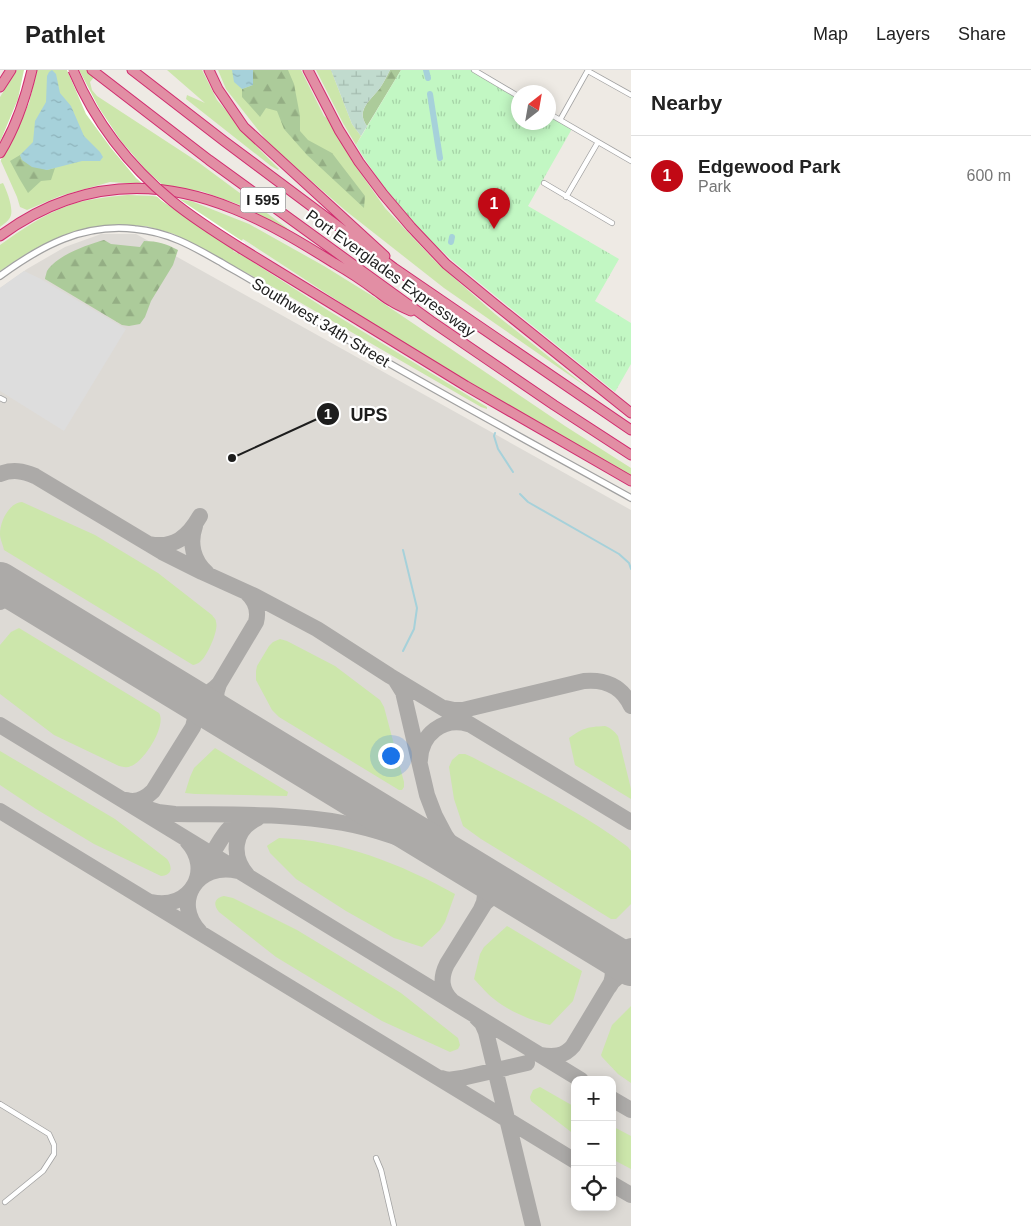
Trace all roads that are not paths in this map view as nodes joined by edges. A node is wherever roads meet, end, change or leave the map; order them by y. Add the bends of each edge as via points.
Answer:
1 (11, 70) edge
2 (32, 70) edge
3 (73, 70) edge
4 (132, 70) edge
5 (208, 70) edge
6 (308, 70) edge
7 (474, 70) edge
8 (588, 71) edge
9 (95, 73) edge
10 (0, 87) edge
11 (511, 92) edge
12 (631, 95) edge
13 (556, 118) edge
14 (560, 120) junction
15 (598, 142) junction
16 (0, 153) edge
17 (631, 161) edge
18 (544, 183) dead end
19 (566, 197) junction
20 (612, 223) dead end
21 (0, 236) edge
22 (394, 268) junction
23 (0, 276) edge
24 (431, 321) junction
25 (631, 413) edge
26 (631, 430) edge
27 (631, 455) edge
28 (631, 481) edge
29 (631, 498) edge
30 (0, 1104) edge
31 (376, 1158) dead end
32 (5, 1202) dead end
33 (394, 1226) edge

1 - 10 highway
2 - 16 highway via 21,111
3 - 28 highway, bridge via 92,110 115,144 138,171 193,217 466,386
4 - 22 highway, Port Everglades Expressway / I 595
5 - 22 highway via 244,127 382,253
6 - 25 highway via 359,162 411,227 446,264
7 - 11 street
8 - 12 street
8 - 14 street
9 - 24 highway, Port Everglades Expressway / I 595
13 - 14 street
14 - 15 street
15 - 17 street
15 - 19 street
18 - 19 street
19 - 20 street
21 - 24 highway via 38,212 79,196 120,189 174,191 236,209 323,256 390,301
22 - 26 highway, Port Everglades Expressway / I 595
23 - 29 street, Southwest 34th Street via 51,244 102,228 152,231 173,238 233,269 332,330
24 - 27 highway, Port Everglades Expressway / I 595
30 - 32 street via 49,1134 54,1145 54,1154 43,1171
31 - 33 street

